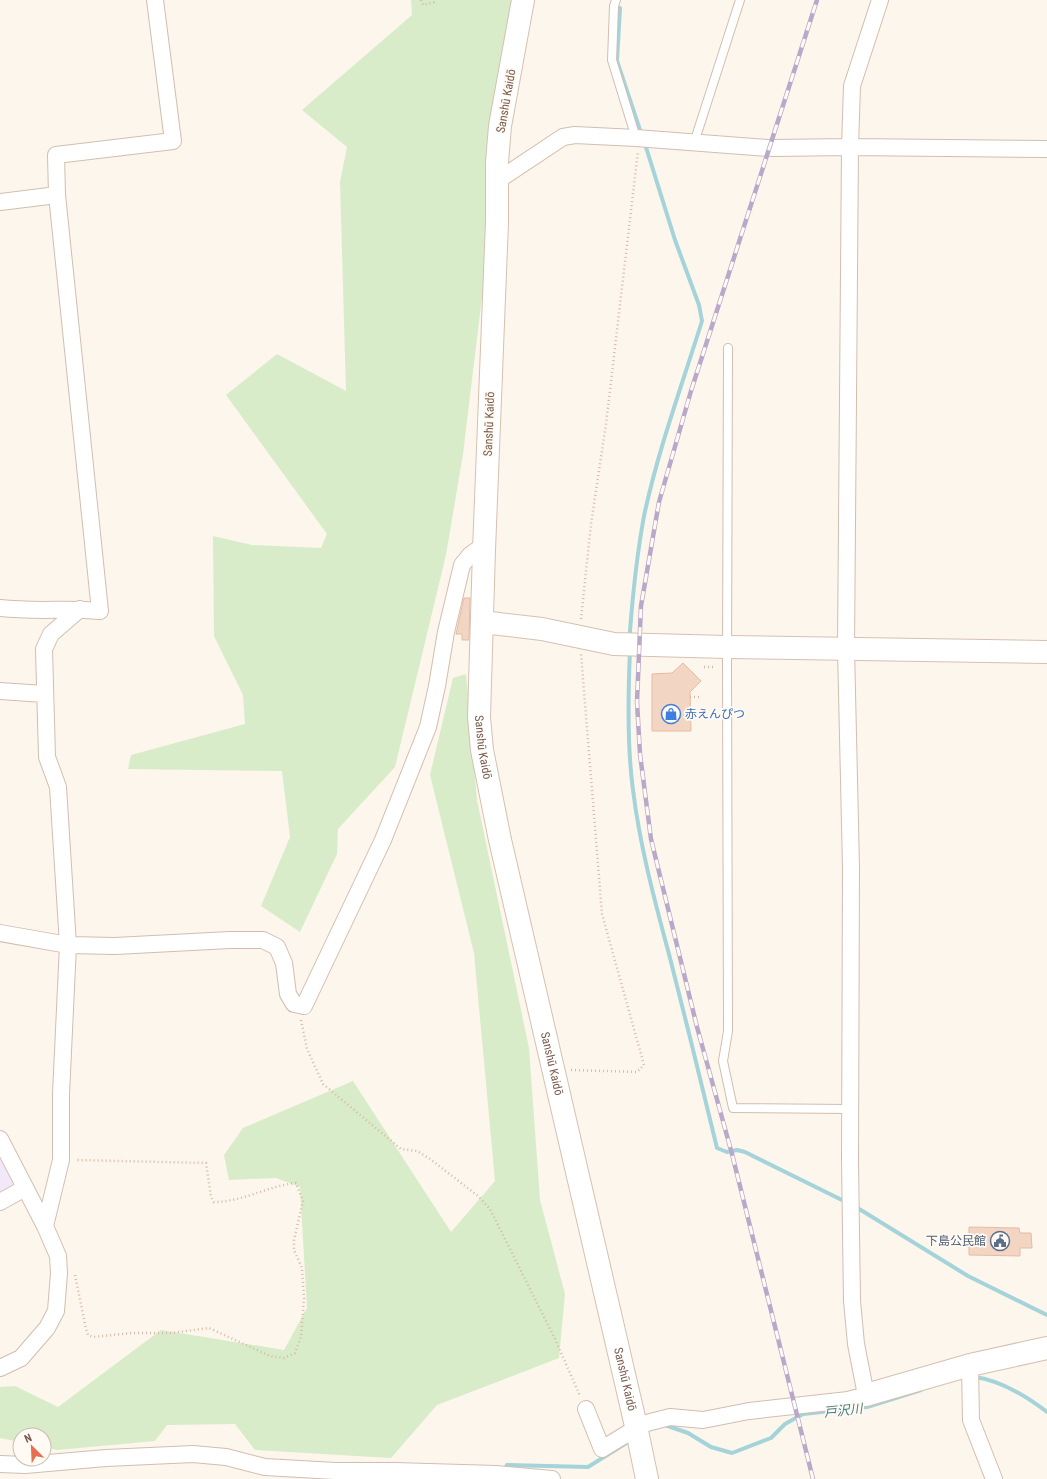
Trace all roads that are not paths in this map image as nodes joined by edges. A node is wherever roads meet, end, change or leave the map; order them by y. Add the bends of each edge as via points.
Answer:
1 (156, 0) edge
2 (523, 0) edge
3 (616, 0) edge
4 (740, 0) edge
5 (880, 0) edge
6 (636, 138) junction
7 (694, 142) junction
8 (850, 147) junction
9 (1047, 149) edge
10 (497, 181) junction
11 (57, 195) junction
12 (0, 202) edge
13 (728, 348) dead end
14 (484, 550) junction
15 (0, 608) edge
16 (80, 609) junction
17 (482, 622) junction
18 (727, 647) junction
19 (846, 648) junction
20 (1047, 652) edge
21 (0, 690) edge
22 (44, 694) junction
23 (0, 933) edge
24 (68, 945) junction
25 (849, 1109) junction
26 (0, 1139) edge
27 (25, 1188) junction
28 (0, 1202) edge
29 (45, 1226) junction
30 (1047, 1348) edge
31 (0, 1368) edge
32 (970, 1373) junction
33 (866, 1395) junction
34 (586, 1409) road end
35 (636, 1428) junction
36 (0, 1464) edge
37 (552, 1479) edge
38 (647, 1479) edge
39 (994, 1479) edge

1 - 11 street via 173,141 56,155
2 - 10 main road, Sanshū Kaidō via 500,126
3 - 6 lane via 612,60
4 - 7 lane
5 - 8 street via 852,86
6 - 7 street
6 - 10 street via 575,135 563,137
7 - 8 street via 770,148
8 - 9 street
8 - 19 street
10 - 14 main road, Sanshū Kaidō
11 - 12 street
11 - 16 street via 100,611
13 - 18 lane
14 - 17 main road, Sanshū Kaidō
14 - 24 street via 477,550 462,565 428,727 383,840 304,1006 294,1004 288,994 284,963 277,947 263,940 116,946
15 - 16 street via 19,611
16 - 22 street via 51,634 44,649
17 - 18 main road via 542,629 614,644
17 - 35 main road, Sanshū Kaidō via 479,717 490,797
18 - 19 main road
18 - 25 lane via 728,1031 723,1061 733,1108
19 - 20 main road
19 - 25 street via 851,868
21 - 22 street
22 - 24 street via 47,757 58,787
23 - 24 street
24 - 29 street via 61,1094 61,1160
25 - 33 street via 852,1301 856,1344
26 - 27 street
27 - 28 street
27 - 29 street
29 - 31 street via 58,1256 56,1311 47,1328 21,1358
30 - 32 main road
32 - 33 main road
32 - 39 street via 971,1420
33 - 35 street via 848,1400 749,1411 703,1420 670,1417
34 - 35 street via 602,1449
35 - 38 main road, Sanshū Kaidō
36 - 37 street via 25,1465 193,1454 226,1457 265,1467

